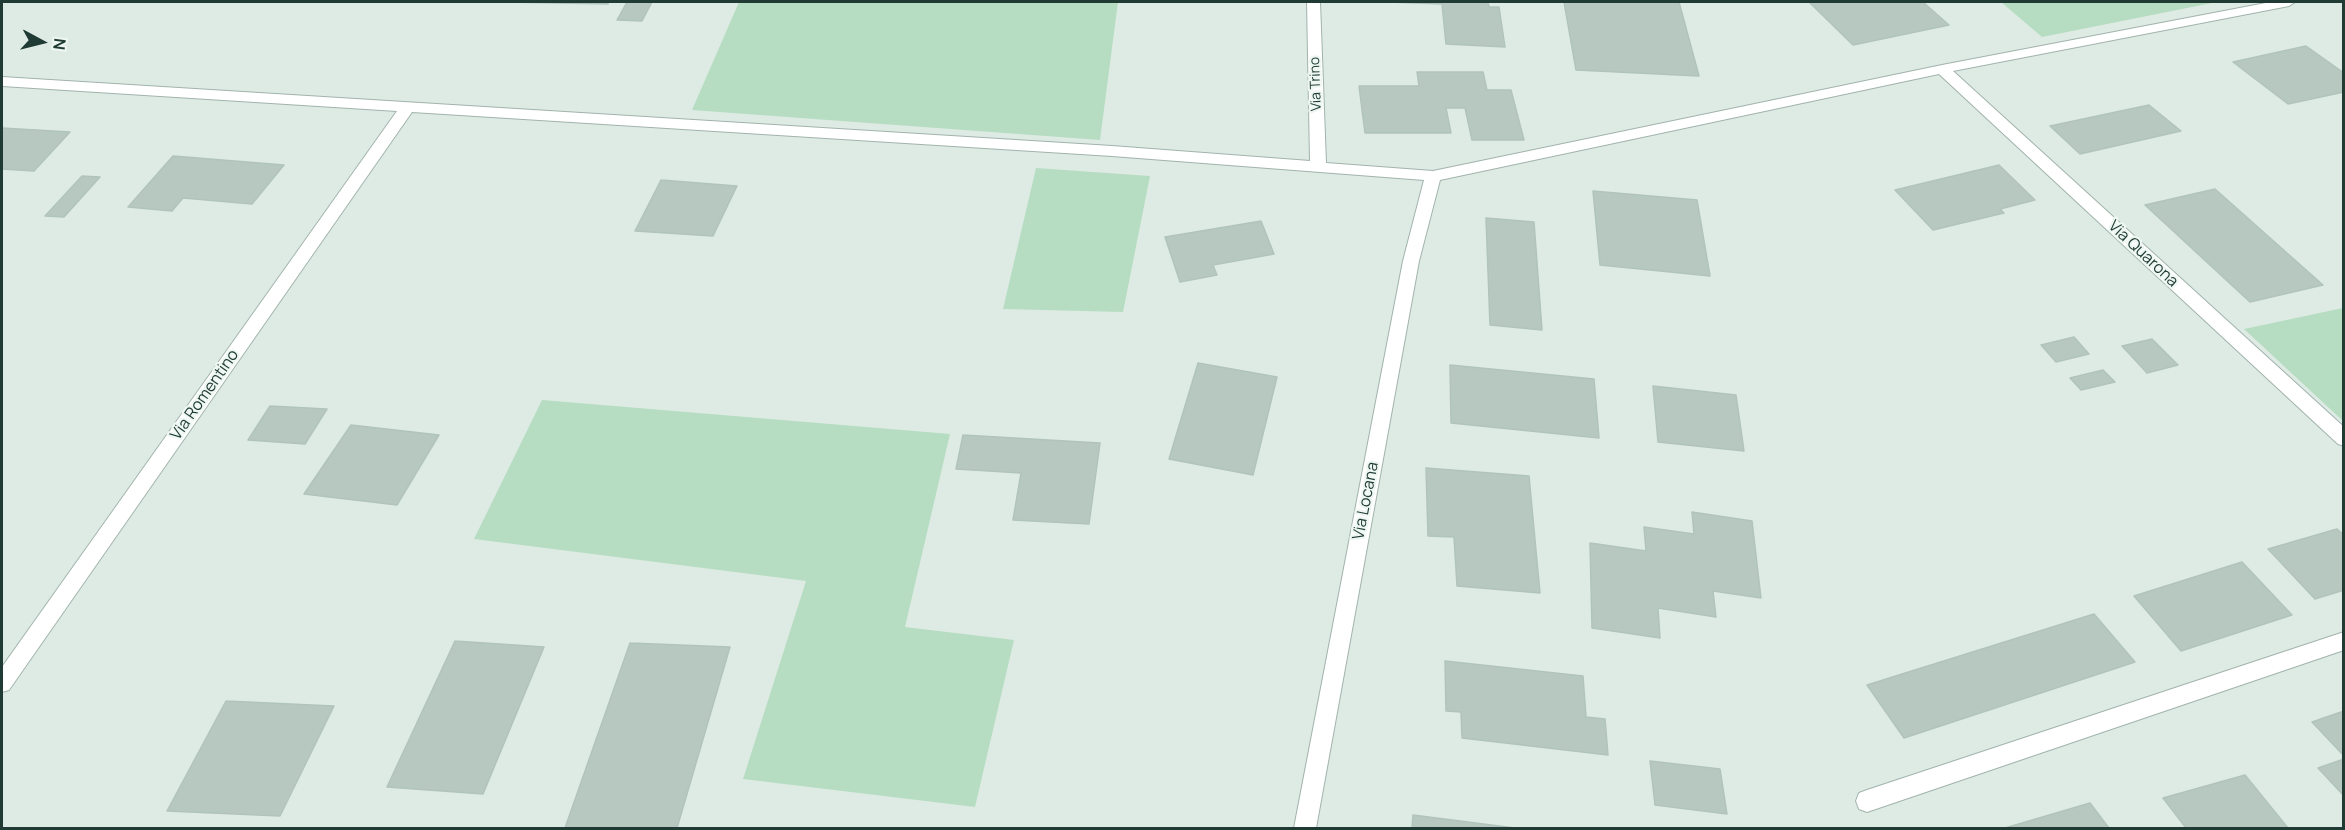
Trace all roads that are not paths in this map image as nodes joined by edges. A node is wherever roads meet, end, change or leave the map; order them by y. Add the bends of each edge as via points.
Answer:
1 (1313, 2) edge
2 (2289, 2) edge
3 (1942, 69) junction
4 (2, 81) edge
5 (408, 106) junction
6 (1318, 166) junction
7 (1433, 176) junction
8 (2343, 439) edge
9 (2343, 640) edge
10 (2, 683) edge
11 (1867, 801) dead end
12 (1305, 828) edge

1 - 6 street, Via Trino
2 - 3 street
3 - 7 street
3 - 8 street, Via Quarona
4 - 5 street
5 - 6 street
5 - 10 street, Via Romentino
6 - 7 street
7 - 12 street, Via Locana via 1411,261
9 - 11 street

